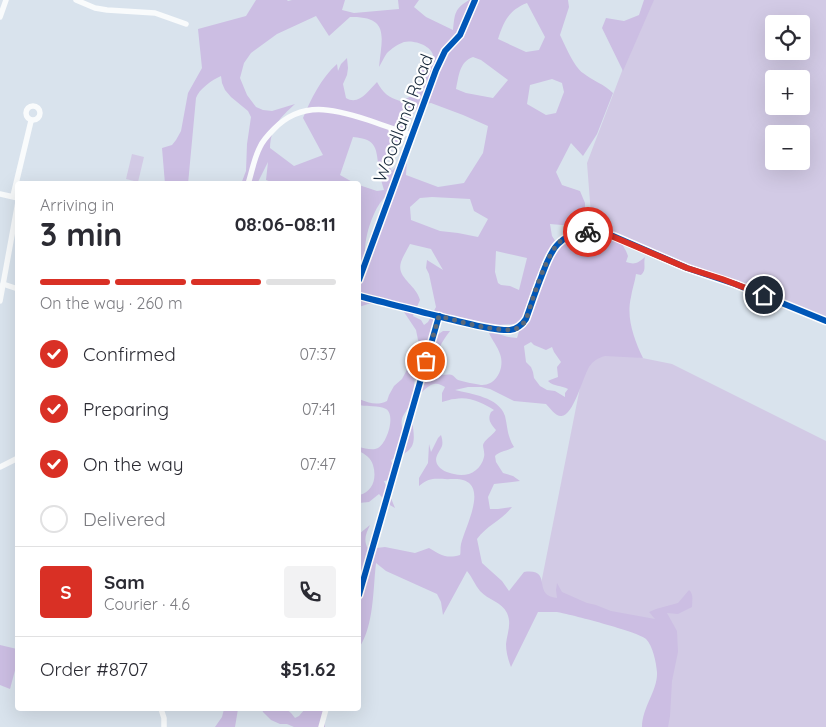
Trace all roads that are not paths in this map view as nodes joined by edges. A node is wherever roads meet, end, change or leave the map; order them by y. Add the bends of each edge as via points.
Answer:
1 (6, 0) edge
2 (76, 0) edge
3 (475, 0) edge
4 (0, 17) edge
5 (186, 24) dead end
6 (31, 121) dead end
7 (412, 135) junction
8 (18, 181) edge
9 (249, 181) edge
10 (0, 194) edge
11 (15, 197) edge
12 (15, 218) edge
13 (361, 275) edge
14 (3, 284) junction
15 (15, 288) edge
16 (361, 296) edge
17 (0, 301) edge
18 (439, 316) junction
19 (826, 321) edge
20 (15, 460) edge
21 (0, 467) edge
22 (361, 588) edge
23 (162, 711) edge
24 (325, 711) edge
25 (164, 727) edge
26 (321, 727) edge

1 - 4 street
2 - 5 street via 107,10 155,13
3 - 7 street, Woodland Road via 460,35 443,55
6 - 8 street
7 - 9 street via 348,113 330,109 307,110 282,122 266,137 256,155
7 - 13 street, Woodland Road
10 - 11 street
12 - 14 street
14 - 15 street
14 - 17 street
16 - 18 street
18 - 19 street via 495,328 517,328 526,320 556,245 570,236 595,232 613,236
18 - 22 street
20 - 21 street
23 - 25 street
24 - 26 street

